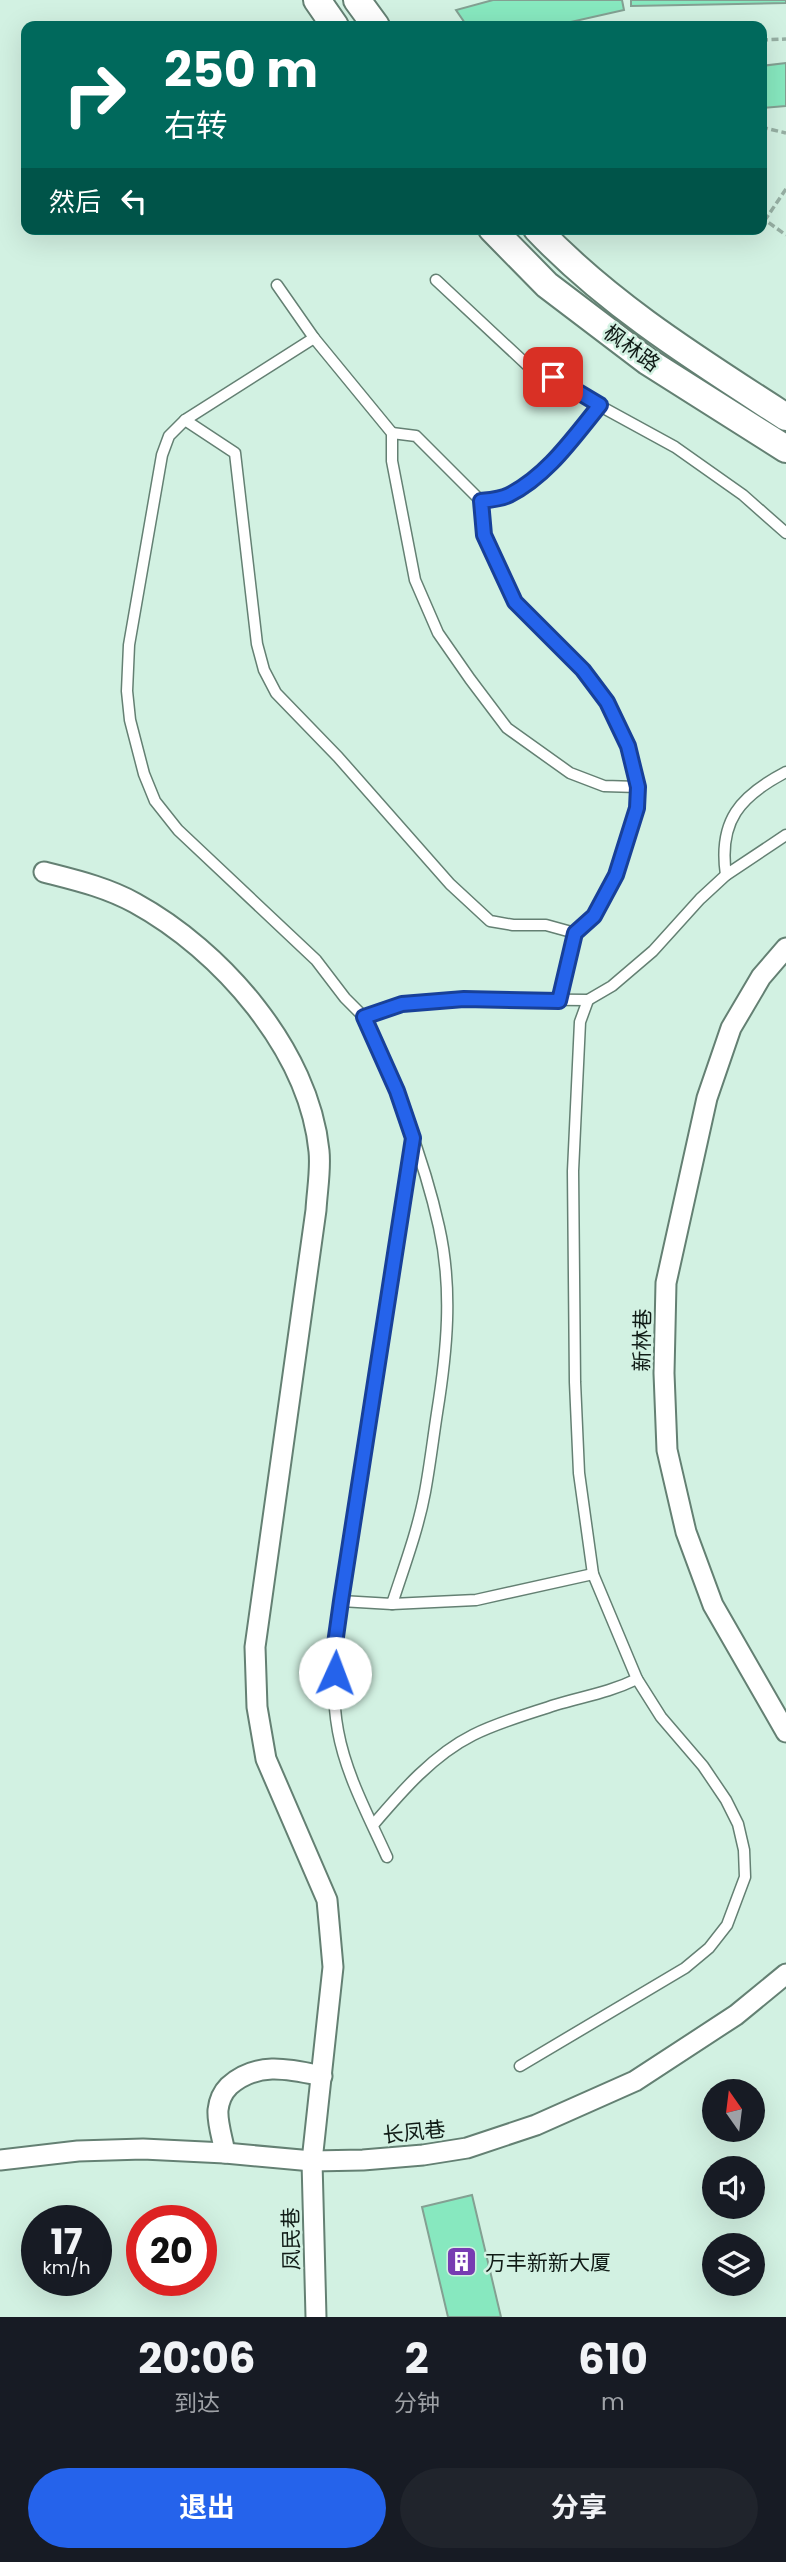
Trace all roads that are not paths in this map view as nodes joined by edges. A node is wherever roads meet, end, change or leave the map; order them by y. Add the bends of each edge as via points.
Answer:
1 (317, 0) edge
2 (365, 1) edge
3 (332, 21) edge
4 (374, 21) edge
5 (498, 235) edge
6 (543, 235) edge
7 (436, 280) dead end
8 (277, 285) dead end
9 (314, 338) junction
10 (600, 405) junction
11 (786, 417) edge
12 (185, 420) junction
13 (392, 433) junction
14 (786, 449) edge
15 (481, 501) junction
16 (786, 533) edge
17 (786, 772) edge
18 (638, 787) junction
19 (786, 835) edge
20 (44, 872) dead end
21 (726, 875) junction
22 (575, 933) junction
23 (786, 948) edge
24 (588, 1000) junction
25 (559, 1001) junction
26 (364, 1017) junction
27 (413, 1138) junction
28 (593, 1573) junction
29 (341, 1601) junction
30 (392, 1604) junction
31 (637, 1679) junction
32 (786, 1732) edge
33 (373, 1825) junction
34 (387, 1857) dead end
35 (786, 1974) edge
36 (520, 2066) dead end
37 (322, 2076) junction
38 (225, 2153) junction
39 (0, 2160) edge
40 (313, 2161) junction
41 (316, 2317) edge

1 - 3 main road
2 - 4 main road
5 - 14 main road, 枫林路 via 547,285 647,361
6 - 11 main road, 枫林路 via 566,260 668,341
7 - 10 lane via 540,377 553,377
8 - 9 lane
9 - 12 lane
9 - 13 lane
10 - 15 lane via 536,478 506,496
10 - 16 lane via 675,447
12 - 22 lane via 234,453 257,644 276,693 450,884 490,920 546,925
12 - 26 lane via 169,436 162,455 129,645 127,691 140,761 155,801 178,830 316,960
13 - 15 lane via 415,436
13 - 18 lane via 405,539 415,580 438,633 516,734 570,774 604,786
15 - 18 lane via 484,535 515,602 583,670 607,702 628,746
17 - 21 lane via 741,803 729,824 723,853
18 - 22 lane via 637,808 616,875 594,916
19 - 21 lane
20 - 37 street, 凤民巷 via 133,902 172,926 254,1003 306,1094 319,1152 316,1210 255,1647 257,1707 266,1759 327,1900 333,1967
21 - 24 lane via 653,951
22 - 25 lane
23 - 32 street, 新林巷 via 761,977 731,1028 707,1098 666,1283 664,1373 667,1450 686,1532 713,1605
24 - 25 lane
24 - 28 lane via 580,1022 573,1171 579,1473
25 - 26 lane via 414,1003
26 - 27 lane
27 - 29 lane
27 - 30 lane via 440,1229 447,1353 425,1493
28 - 30 lane via 476,1600
28 - 31 lane
29 - 30 lane
29 - 33 lane via 334,1651 338,1730
31 - 33 lane via 613,1691 513,1718 472,1735 433,1761
31 - 36 lane via 726,1800 738,1824 745,1877 727,1925 709,1948 685,1968
33 - 34 lane
35 - 40 street, 长凤巷 via 736,2015 635,2081 536,2125 467,2148
37 - 38 street via 286,2068 257,2069 237,2079 223,2092 218,2110
37 - 40 street, 凤民巷
38 - 39 street, 长凤巷 via 78,2151
38 - 40 street, 长凤巷
40 - 41 street, 凤民巷

